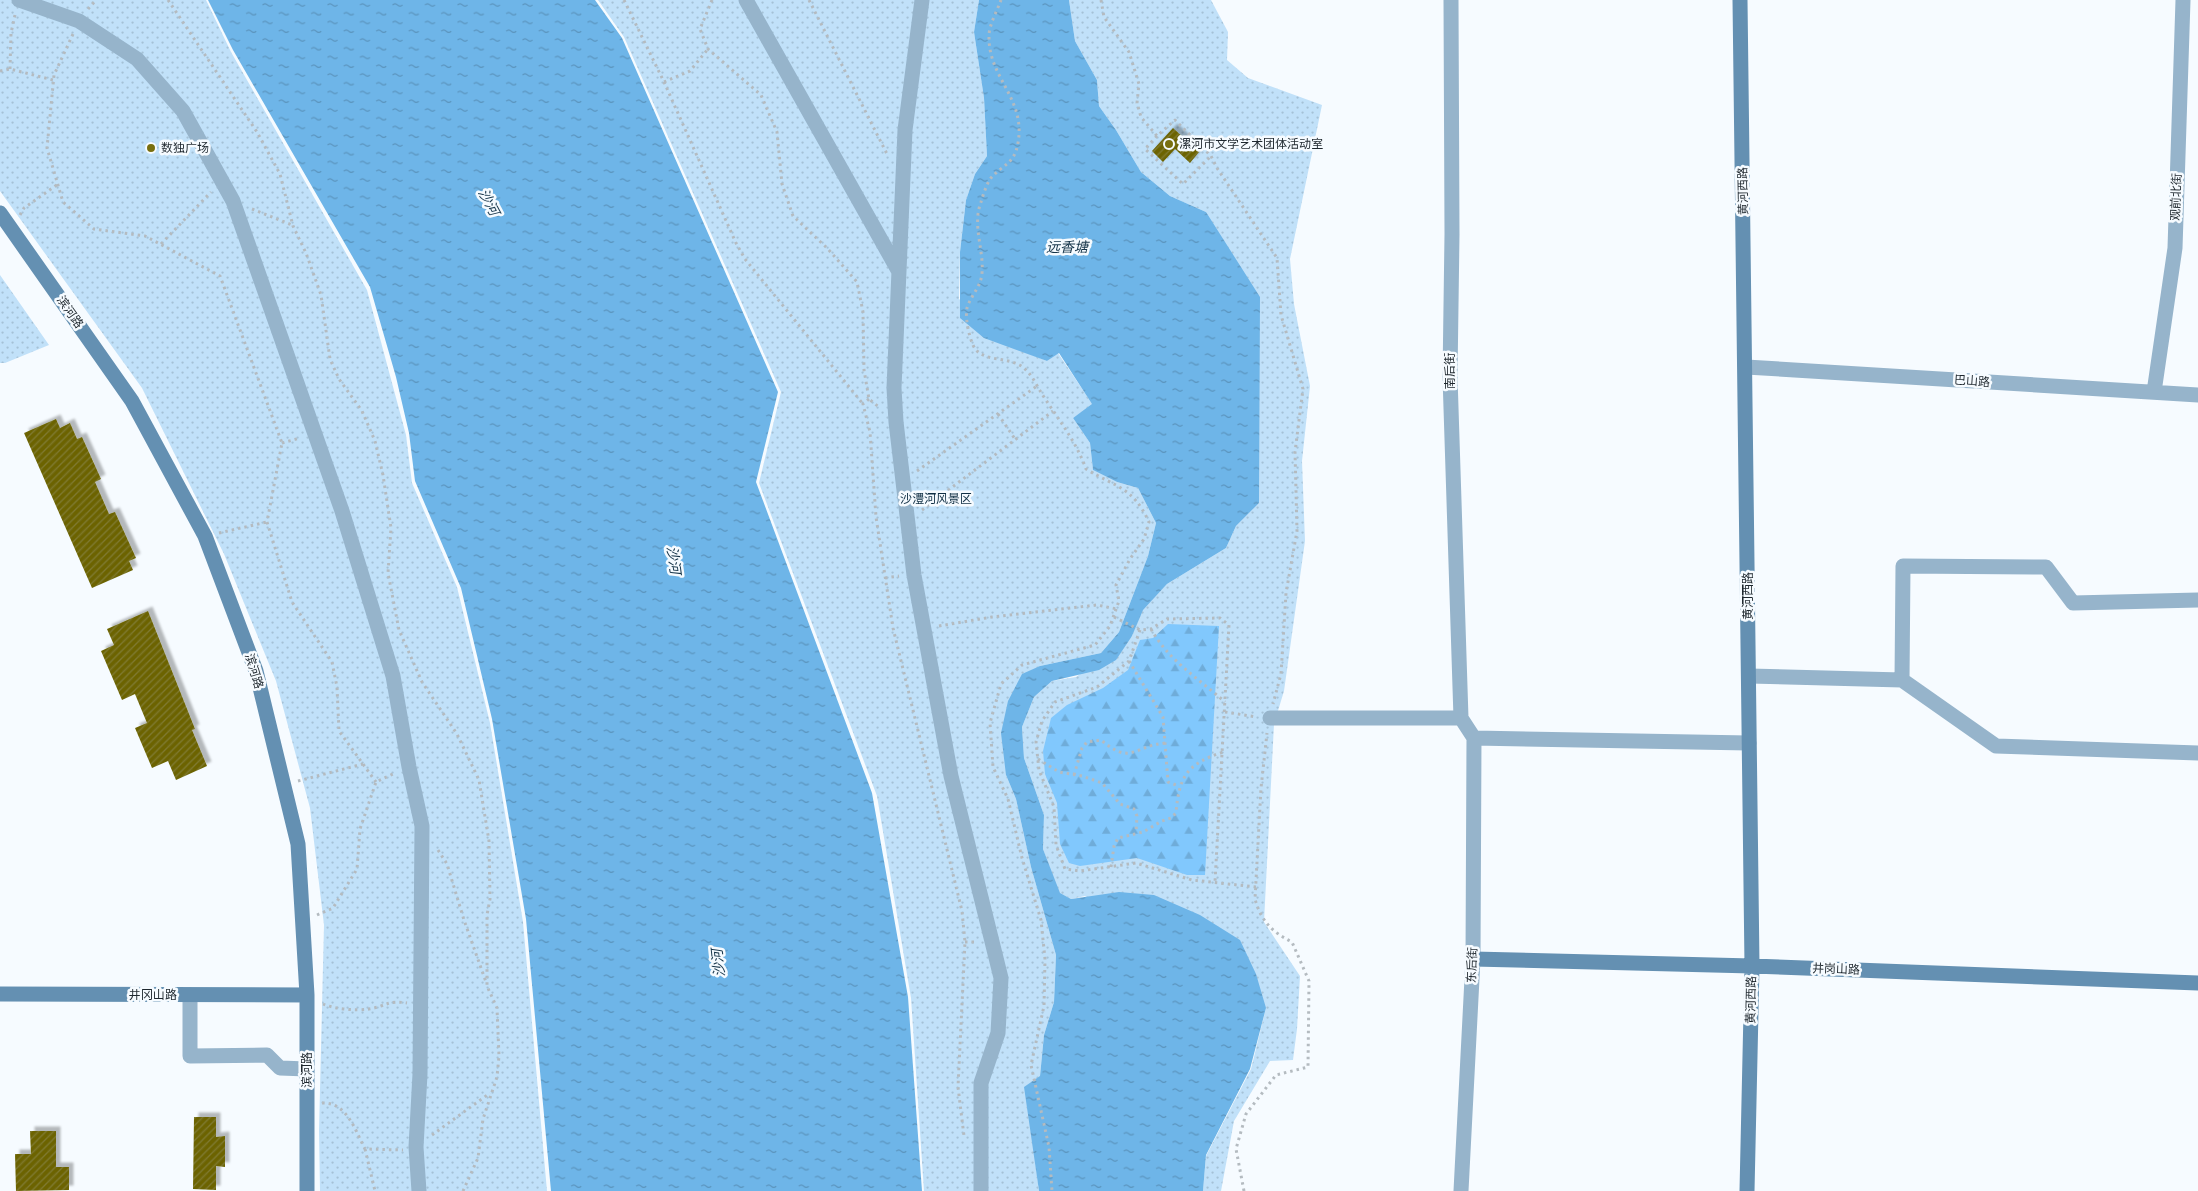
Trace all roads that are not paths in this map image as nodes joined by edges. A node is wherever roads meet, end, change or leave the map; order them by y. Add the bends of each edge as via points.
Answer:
1 (746, 0) edge
2 (922, 0) edge
3 (1451, 0) edge
4 (1740, 0) edge
5 (2183, 0) edge
6 (18, 4) edge
7 (0, 213) edge
8 (898, 270) junction
9 (1746, 366) junction
10 (2154, 392) junction
11 (2198, 395) edge
12 (2198, 600) edge
13 (1749, 676) junction
14 (1902, 680) junction
15 (1270, 718) road end
16 (1461, 718) junction
17 (1474, 738) junction
18 (1749, 743) junction
19 (2198, 753) edge
20 (1473, 960) junction
21 (1752, 966) junction
22 (2198, 984) edge
23 (0, 994) edge
24 (190, 995) junction
25 (307, 996) junction
26 (307, 1069) junction
27 (307, 1191) edge
28 (419, 1191) edge
29 (980, 1191) edge
30 (1461, 1191) edge
31 (1747, 1191) edge

1 - 8 street
2 - 8 street via 905,130
3 - 16 street, 南后街 via 1450,377
4 - 9 street, 黄河西路
5 - 10 street, 观前北街 via 2174,248
6 - 28 street via 80,20 138,60 183,111 233,201 342,511 393,676 422,826 416,1147
7 - 25 street, 滨河路 via 132,401 205,536 256,671 298,844
8 - 29 street via 894,388 914,575 951,776 1001,978 998,1033 982,1083
9 - 10 street, 巴山路
9 - 13 street, 黄河西路
10 - 11 street, 巴山路
12 - 14 street via 2073,603 2046,567 1903,566
13 - 14 street
13 - 18 street, 黄河西路
14 - 19 street via 1996,746
15 - 16 street
16 - 17 street
17 - 18 street
17 - 20 street, 东后街
18 - 21 street, 黄河西路
20 - 21 street, 井岗山路
20 - 30 street, 东后街
21 - 22 street, 井岗山路
21 - 31 street, 黄河西路
23 - 24 street, 井冈山路
24 - 25 street, 井冈山路
24 - 26 street via 190,1056 267,1055 280,1068
25 - 26 street, 滨河路
26 - 27 street, 滨河路

